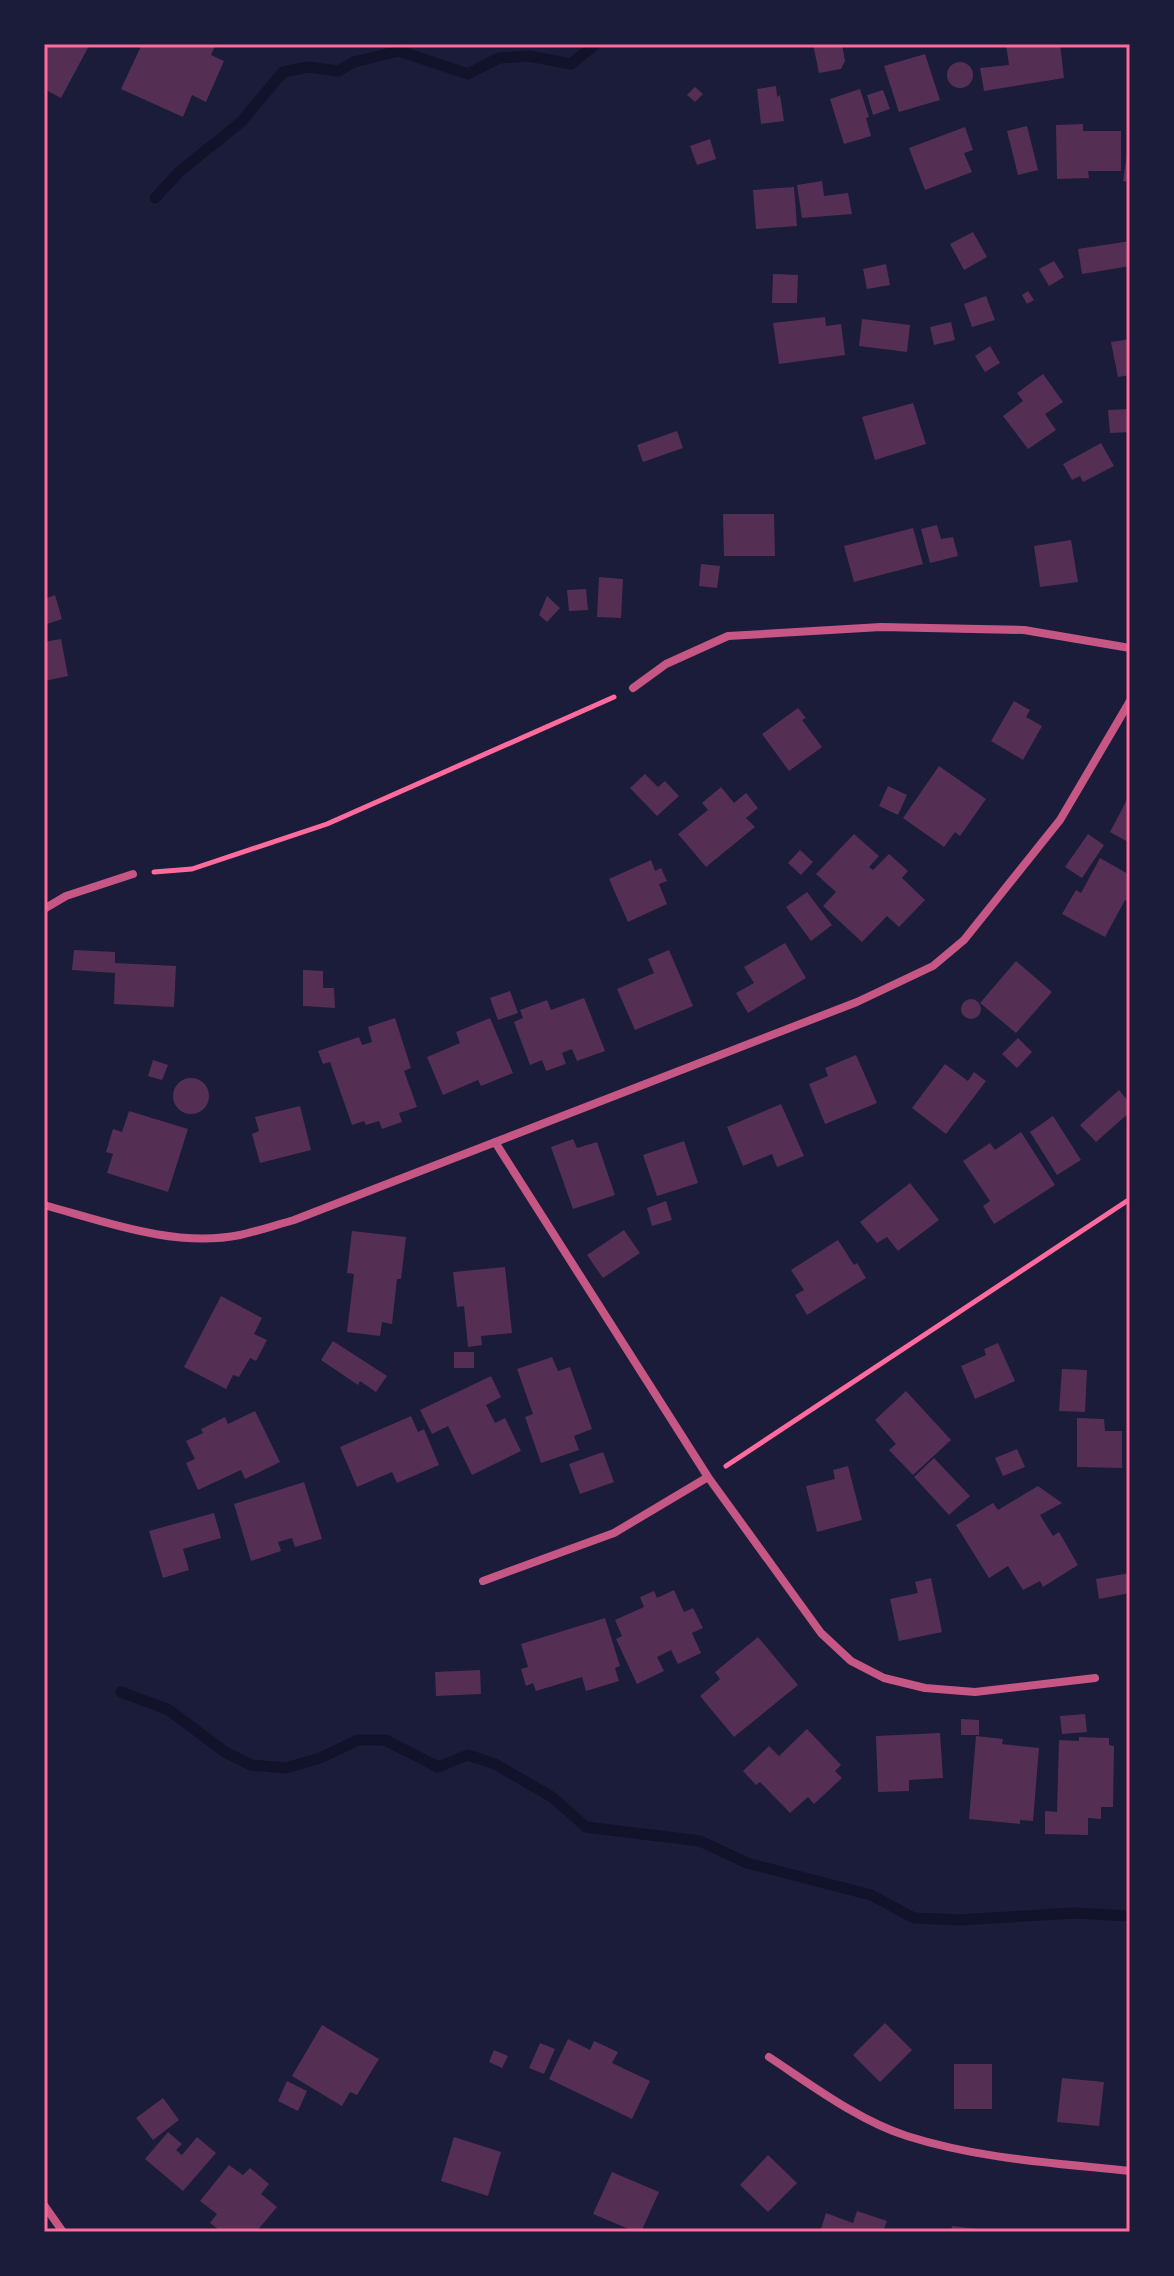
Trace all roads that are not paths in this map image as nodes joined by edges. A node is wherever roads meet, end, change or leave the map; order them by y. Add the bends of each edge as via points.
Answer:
1 (1130, 648) edge
2 (633, 688) road end
3 (1130, 701) edge
4 (133, 874) road end
5 (44, 909) edge
6 (495, 1142) junction
7 (44, 1205) edge
8 (708, 1477) junction
9 (483, 1581) dead end
10 (1095, 1678) dead end
11 (769, 2057) dead end
12 (1130, 2171) edge
13 (44, 2205) edge
14 (63, 2232) edge

1 - 2 street via 1024,630 881,627 728,636 666,664
3 - 6 street via 1060,820 964,940 933,966 857,1002
4 - 5 street via 66,896
6 - 7 street via 294,1220 238,1235 200,1238 144,1232
6 - 8 street
8 - 9 street via 614,1533
8 - 10 street via 813,1623 851,1661 884,1678 975,1692
11 - 12 street via 838,2103 905,2136 989,2156
13 - 14 street

